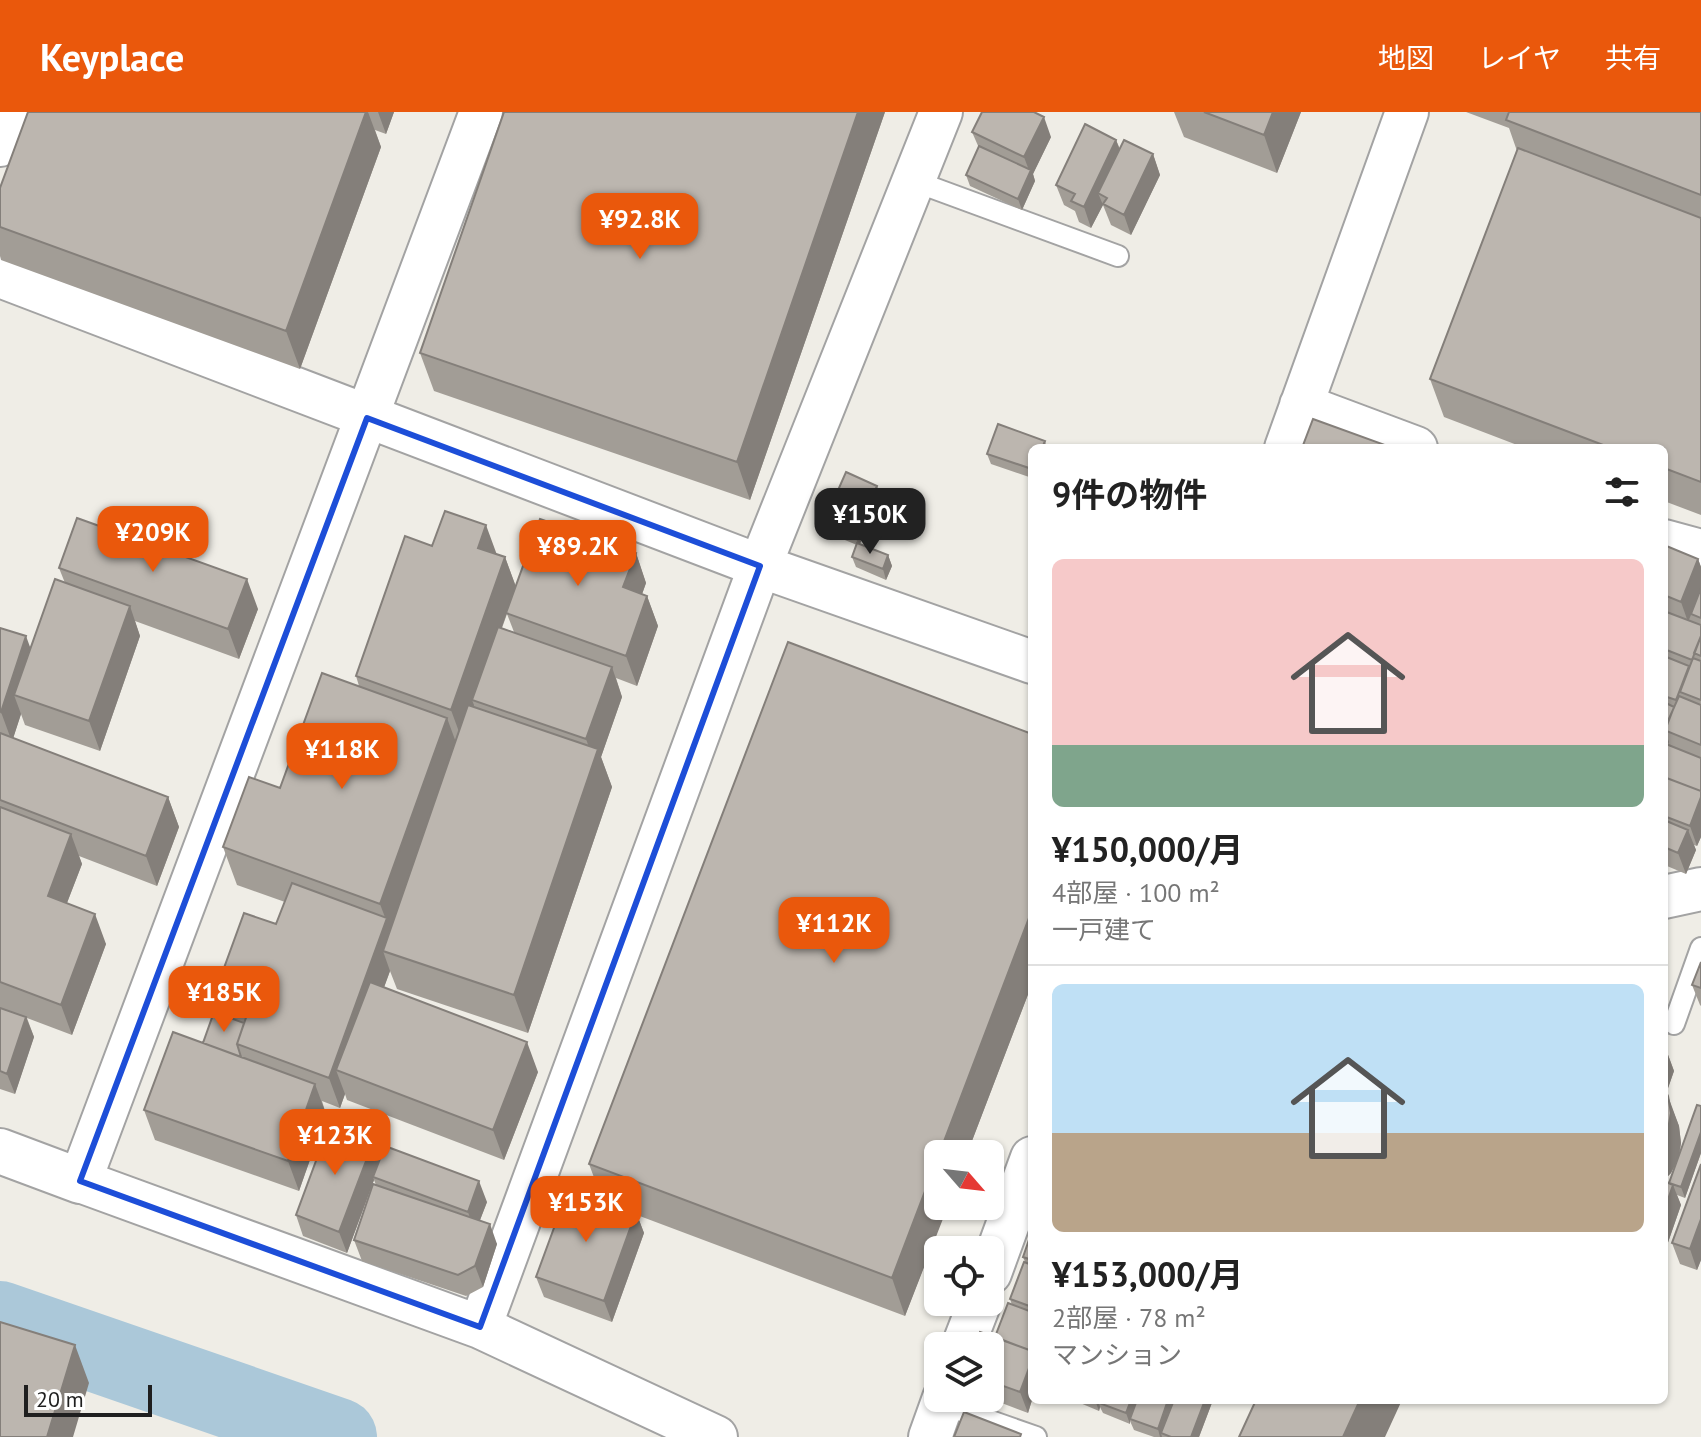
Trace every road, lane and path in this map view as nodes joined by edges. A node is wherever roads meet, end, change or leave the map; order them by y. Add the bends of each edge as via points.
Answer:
1 (12, 112) edge
2 (481, 112) edge
3 (941, 112) edge
4 (1407, 112) edge
5 (0, 144) edge
6 (914, 181) junction
7 (1118, 256) dead end
8 (0, 276) edge
9 (1301, 405) junction
10 (367, 418) junction
11 (1287, 444) edge
12 (1405, 444) edge
13 (1668, 542) edge
14 (1701, 551) edge
15 (760, 566) junction
16 (1028, 661) edge
17 (1701, 889) edge
18 (1668, 896) edge
19 (1701, 948) edge
20 (1674, 1024) dead end
21 (0, 1151) edge
22 (1028, 1180) edge
23 (80, 1181) junction
24 (1024, 1203) edge
25 (1004, 1244) edge
26 (480, 1327) junction
27 (939, 1413) edge
28 (716, 1437) edge
29 (1036, 1437) edge

1 - 5 street
2 - 10 street
3 - 6 street
4 - 9 street
6 - 7 lane
6 - 15 street
8 - 10 street
9 - 11 street
9 - 12 street
10 - 15 street
10 - 23 street
13 - 14 street
15 - 16 street
15 - 26 street
17 - 18 street
19 - 20 lane
21 - 23 street
22 - 24 street
23 - 26 street
24 - 25 street
26 - 28 street
27 - 29 lane

